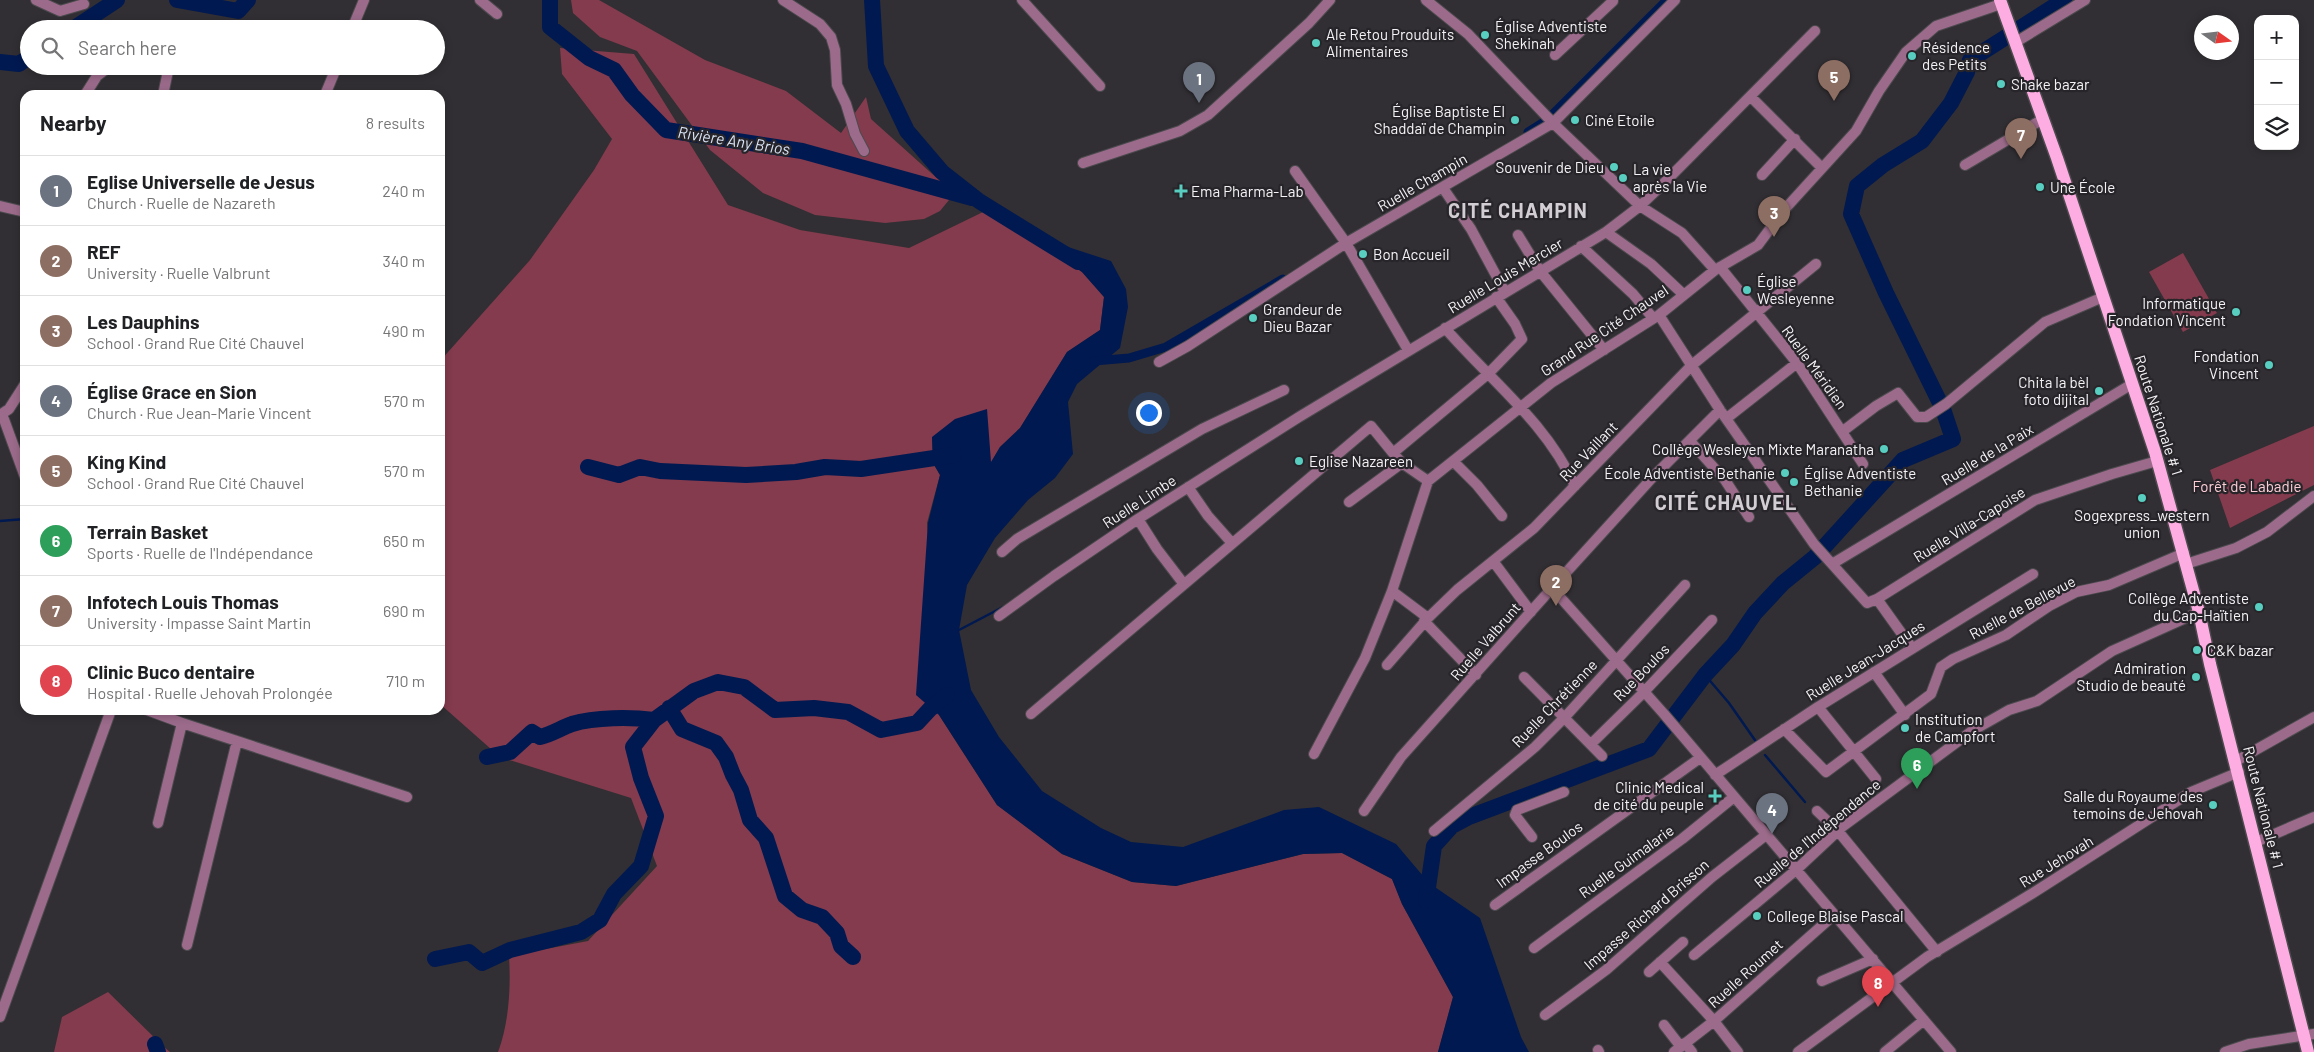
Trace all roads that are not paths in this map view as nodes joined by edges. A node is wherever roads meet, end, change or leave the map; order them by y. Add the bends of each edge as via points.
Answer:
1 (36, 0) edge
2 (364, 0) edge
3 (481, 0) edge
4 (783, 0) edge
5 (1022, 0) edge
6 (1330, 0) edge
7 (1426, 0) edge
8 (1674, 0) edge
9 (2085, 0) edge
10 (1612, 1) edge
11 (2001, 2) edge
12 (84, 4) dead end
13 (498, 14) dead end
14 (356, 20) edge
15 (1816, 31) dead end
16 (2016, 42) junction
17 (1555, 55) dead end
18 (98, 75) edge
19 (167, 75) edge
20 (333, 75) edge
21 (1100, 86) dead end
22 (88, 90) edge
23 (164, 90) edge
24 (327, 90) edge
25 (1751, 97) junction
26 (2043, 120) junction
27 (1553, 123) junction
28 (1795, 140) junction
29 (864, 151) dead end
30 (1082, 163) dead end
31 (1966, 165) dead end
32 (1821, 167) junction
33 (1295, 171) dead end
34 (1762, 175) dead end
35 (1443, 188) junction
36 (0, 206) edge
37 (1640, 206) junction
38 (20, 211) edge
39 (1606, 232) junction
40 (1518, 235) dead end
41 (1346, 243) junction
42 (1581, 246) junction
43 (1816, 264) dead end
44 (1718, 269) junction
45 (1540, 271) junction
46 (1500, 295) junction
47 (1684, 295) junction
48 (2103, 297) junction
49 (1755, 312) junction
50 (1656, 316) junction
51 (1445, 328) junction
52 (1408, 350) junction
53 (1604, 350) junction
54 (1159, 362) dead end
55 (1797, 363) junction
56 (1692, 365) junction
57 (1488, 374) junction
58 (2132, 384) junction
59 (1284, 390) dead end
60 (20, 392) edge
61 (1522, 407) junction
62 (1724, 414) junction
63 (1, 415) edge
64 (1299, 417) joint
65 (1843, 431) junction
66 (1690, 441) junction
67 (1393, 453) junction
68 (1453, 461) junction
69 (2157, 461) junction
70 (1402, 463) junction
71 (20, 464) edge
72 (1863, 464) dead end
73 (1428, 480) junction
74 (1575, 486) junction
75 (1188, 487) junction
76 (2314, 496) edge
77 (1349, 502) dead end
78 (1502, 516) dead end
79 (1749, 517) dead end
80 (1138, 520) junction
81 (1232, 542) junction
82 (1002, 552) dead end
83 (2185, 559) junction
84 (1493, 561) junction
85 (1832, 564) junction
86 (2033, 574) dead end
87 (1183, 583) junction
88 (1685, 585) dead end
89 (1552, 588) junction
90 (1392, 591) junction
91 (1877, 599) junction
92 (1531, 612) junction
93 (2199, 612) junction
94 (999, 616) dead end
95 (1426, 619) junction
96 (1712, 620) dead end
97 (1912, 648) junction
98 (1617, 661) junction
99 (1387, 665) dead end
100 (1874, 672) junction
101 (1476, 675) junction
102 (1524, 677) dead end
103 (1644, 693) junction
104 (1818, 707) junction
105 (1031, 714) dead end
106 (109, 715) edge
107 (160, 715) edge
108 (1905, 715) junction
109 (1565, 717) junction
110 (2314, 717) edge
111 (182, 724) junction
112 (1784, 729) junction
113 (237, 741) junction
114 (1591, 744) junction
115 (1854, 752) junction
116 (1314, 754) dead end
117 (1602, 756) dead end
118 (1700, 758) junction
119 (2238, 766) junction
120 (1715, 775) junction
121 (1876, 778) dead end
122 (1564, 792) dead end
123 (407, 797) dead end
124 (1734, 797) junction
125 (1364, 811) dead end
126 (1817, 811) dead end
127 (2314, 817) edge
128 (158, 823) dead end
129 (1434, 831) dead end
130 (1838, 832) junction
131 (1766, 835) junction
132 (1532, 837) dead end
133 (2256, 842) junction
134 (1796, 870) junction
135 (1495, 905) dead end
136 (1834, 914) junction
137 (1683, 942) dead end
138 (187, 945) dead end
139 (1534, 948) dead end
140 (1937, 952) junction
141 (1694, 955) dead end
142 (1873, 959) junction
143 (1660, 962) junction
144 (1649, 972) dead end
145 (1822, 981) dead end
146 (1892, 982) junction
147 (1545, 1015) dead end
148 (0, 1017) edge
149 (1924, 1020) junction
150 (1714, 1022) junction
151 (1664, 1025) dead end
152 (2309, 1036) edge
153 (1683, 1049) edge
154 (1738, 1052) edge
155 (1798, 1052) edge
156 (1885, 1052) edge
157 (1951, 1052) edge
158 (2224, 1052) edge
159 (2308, 1052) edge

1 - 12 street via 60,10
2 - 14 street
3 - 13 street
4 - 29 street via 820,24 831,37 837,85
5 - 21 street
6 - 30 street via 1208,115 1180,131
7 - 27 street, Ruelle Méridien via 1468,34
8 - 27 street, Ruelle Champin
9 - 16 street
10 - 17 street
11 - 16 main road, Route Nationale # 1
11 - 32 street, Grand Rue Cité Chauvel via 1936,26 1906,52 1856,131
15 - 25 street, Ruelle Louis Mercier
16 - 26 main road, Route Nationale # 1
18 - 22 street
19 - 23 street
20 - 24 street
25 - 28 street
25 - 37 street, Ruelle Louis Mercier
26 - 31 street
26 - 48 main road, Route Nationale # 1
27 - 35 street, Ruelle Champin
27 - 37 street, Ruelle Méridien
28 - 32 street
28 - 34 street
32 - 44 street, Grand Rue Cité Chauvel via 1758,245
33 - 41 street
35 - 41 street, Ruelle Champin
35 - 46 street via 1471,229
36 - 38 street
37 - 39 street, Ruelle Louis Mercier
37 - 44 street, Ruelle Méridien via 1682,233
39 - 42 street, Ruelle Louis Mercier
39 - 47 street via 1651,264
40 - 45 street
41 - 52 street
41 - 54 street, Ruelle Champin
42 - 45 street, Ruelle Louis Mercier
42 - 50 street
43 - 49 street, Rue Vaillant
44 - 47 street, Grand Rue Cité Chauvel
44 - 49 street, Ruelle Méridien
45 - 46 street, Ruelle Louis Mercier
45 - 53 street
46 - 51 street, Ruelle Louis Mercier
46 - 57 street via 1522,339
47 - 50 street, Grand Rue Cité Chauvel
48 - 58 main road, Route Nationale # 1
48 - 65 street via 2045,322 1946,404 1923,418 1916,417 1898,393
49 - 55 street, Ruelle Méridien
49 - 56 street, Rue Vaillant
50 - 53 street, Grand Rue Cité Chauvel
50 - 56 street
51 - 52 street, Ruelle Louis Mercier
51 - 57 street
52 - 64 street, Ruelle Louis Mercier
53 - 61 street, Grand Rue Cité Chauvel via 1551,383
55 - 62 street, Ruelle Valbrunt
55 - 65 street, Ruelle Méridien
56 - 62 street
56 - 74 street, Rue Vaillant
57 - 61 street
57 - 67 street
58 - 69 main road, Route Nationale # 1
58 - 85 street, Ruelle de la Paix
59 - 82 street via 1202,429 1017,539
60 - 63 street
61 - 68 street, Grand Rue Cité Chauvel
61 - 74 street via 1556,450
62 - 66 street, Ruelle Valbrunt
62 - 85 street via 1817,548
63 - 71 street
64 - 75 street, Ruelle Limbe
65 - 72 street, Ruelle Méridien
66 - 79 street via 1725,480
66 - 89 street, Ruelle Valbrunt
67 - 70 street
67 - 81 street via 1371,426
68 - 73 street, Grand Rue Cité Chauvel
68 - 78 street
69 - 83 main road, Route Nationale # 1
69 - 91 street, Ruelle Villa-Capoise via 2034,500
70 - 73 street
70 - 77 street
73 - 90 street
74 - 84 street, Rue Vaillant via 1534,528
75 - 80 street, Ruelle Limbe
75 - 81 street
76 - 83 street, Ruelle de Bellevue via 2266,532 2236,548
80 - 87 street
80 - 94 street, Ruelle Limbe
81 - 87 street
83 - 93 main road, Route Nationale # 1
83 - 108 street, Ruelle de Bellevue via 2109,585 2076,592 2006,635 1953,659 1941,667 1931,694
84 - 92 street
84 - 95 street, Rue Vaillant
85 - 91 street via 1864,601
86 - 97 street, Ruelle Jean-Jacques
87 - 105 street
88 - 98 street, Ruelle Chrétienne
89 - 92 street, Ruelle Valbrunt
89 - 98 street
90 - 95 street
90 - 116 street via 1364,658
91 - 97 street
92 - 101 street, Ruelle Valbrunt
93 - 119 main road, Route Nationale # 1
93 - 130 street, Ruelle de l'Indépendance via 2112,651 2038,701 2009,710 1972,731
95 - 99 street, Rue Vaillant
95 - 101 street
96 - 103 street, Rue Boulos
97 - 100 street, Ruelle Jean-Jacques
98 - 103 street
98 - 109 street, Ruelle Chrétienne
100 - 104 street, Ruelle Jean-Jacques
100 - 108 street
101 - 125 street, Ruelle Valbrunt via 1401,758
102 - 109 street
103 - 114 street, Rue Boulos
103 - 118 street
104 - 112 street, Ruelle Jean-Jacques
104 - 115 street
106 - 148 street
107 - 111 street
108 - 115 street, Ruelle de Bellevue
109 - 114 street
109 - 129 street, Ruelle Chrétienne via 1528,753
110 - 119 street, Rue Jehovah
111 - 113 street
111 - 128 street
112 - 115 street, Ruelle de Bellevue via 1826,772
112 - 120 street, Ruelle Jean-Jacques
113 - 123 street
113 - 138 street
114 - 117 street
115 - 121 street
118 - 120 street
118 - 135 street, Impasse Boulos
119 - 133 main road, Route Nationale # 1
119 - 140 street, Rue Jehovah via 2191,792
120 - 124 street
122 - 132 street via 1520,807 1515,812
124 - 131 street
124 - 139 street, Ruelle Guimalarie
126 - 130 street
127 - 133 street
130 - 134 street, Ruelle de l'Indépendance
130 - 140 street
131 - 134 street
131 - 147 street, Impasse Richard Brisson via 1712,876 1606,970
133 - 152 main road, Route Nationale # 1
134 - 136 street
134 - 141 street, Ruelle de l'Indépendance
136 - 142 street
136 - 150 street, Ruelle Roumet
137 - 143 street
140 - 146 street, Rue Jehovah
142 - 145 street
142 - 146 street
143 - 144 street
143 - 150 street
146 - 149 street
146 - 155 street, Rue Jehovah
149 - 156 street
149 - 157 street
150 - 153 street, Ruelle Roumet
150 - 154 street
151 - 153 street
152 - 158 street via 2249,1044
152 - 159 main road, Route Nationale # 1

